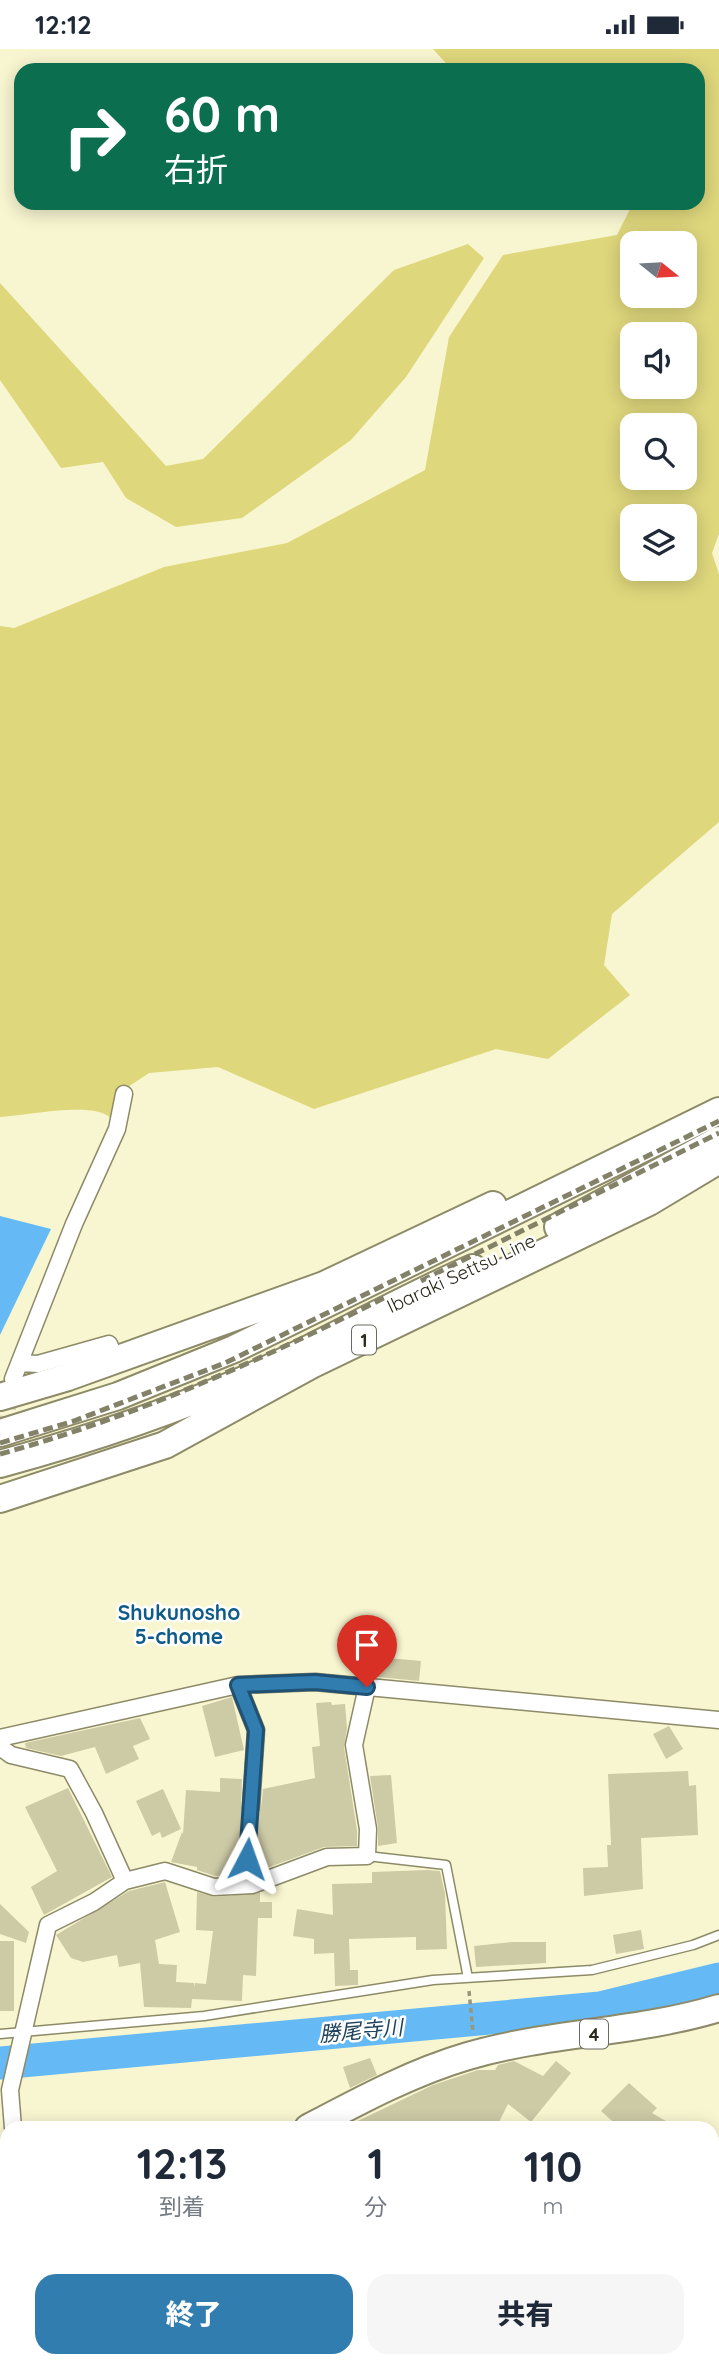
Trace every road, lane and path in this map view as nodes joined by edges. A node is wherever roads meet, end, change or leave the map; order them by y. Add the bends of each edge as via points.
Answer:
1 (124, 1094) dead end
2 (719, 1094) edge
3 (719, 1111) edge
4 (719, 1140) edge
5 (719, 1150) edge
6 (719, 1160) edge
7 (642, 1182) junction
8 (142, 1350) junction
9 (116, 1360) junction
10 (20, 1363) junction
11 (6, 1388) edge
12 (0, 1415) edge
13 (210, 1415) junction
14 (0, 1433) edge
15 (0, 1464) edge
16 (0, 1482) edge
17 (0, 1499) edge
18 (238, 1685) junction
19 (367, 1687) junction
20 (719, 1720) edge
21 (0, 1738) edge
22 (0, 1747) edge
23 (251, 1807) joint
24 (367, 1856) junction
25 (125, 1881) junction
26 (246, 1885) junction
27 (719, 1935) edge
28 (468, 1978) junction
29 (719, 2008) edge
30 (21, 2033) junction
31 (0, 2034) edge
32 (475, 2055) junction
33 (12, 2121) edge
34 (321, 2121) edge

1 - 10 street via 117,1129
2 - 8 main road via 324,1285 190,1344
3 - 14 main road, Ibaraki Settsu Line via 234,1349 118,1396
4 - 7 main road, Ibaraki Settsu Line / 1
5 - 7 main road, 1
6 - 13 main road, 1 via 649,1202
7 - 15 main road, Ibaraki Settsu Line / 1 via 272,1367 201,1397
8 - 9 main road
8 - 12 main road via 146,1363 141,1369
9 - 10 street via 109,1344 38,1364
9 - 11 main road
10 - 11 street
13 - 16 main road, 1
13 - 17 main road, 1 via 142,1454
18 - 19 street via 315,1682
18 - 21 street
18 - 23 street via 256,1730
19 - 20 street
19 - 24 street via 354,1745 368,1829
22 - 25 street via 11,1755 70,1769
23 - 26 lane
24 - 26 street via 327,1857
24 - 28 lane via 446,1865
25 - 26 street via 165,1871 214,1887
25 - 30 street via 48,1925
27 - 28 lane via 592,1970
28 - 30 lane via 204,2016
28 - 32 path
29 - 32 main road, 4 via 663,2023
30 - 31 lane
30 - 33 street via 10,2089
32 - 34 main road, 4 via 371,2094

